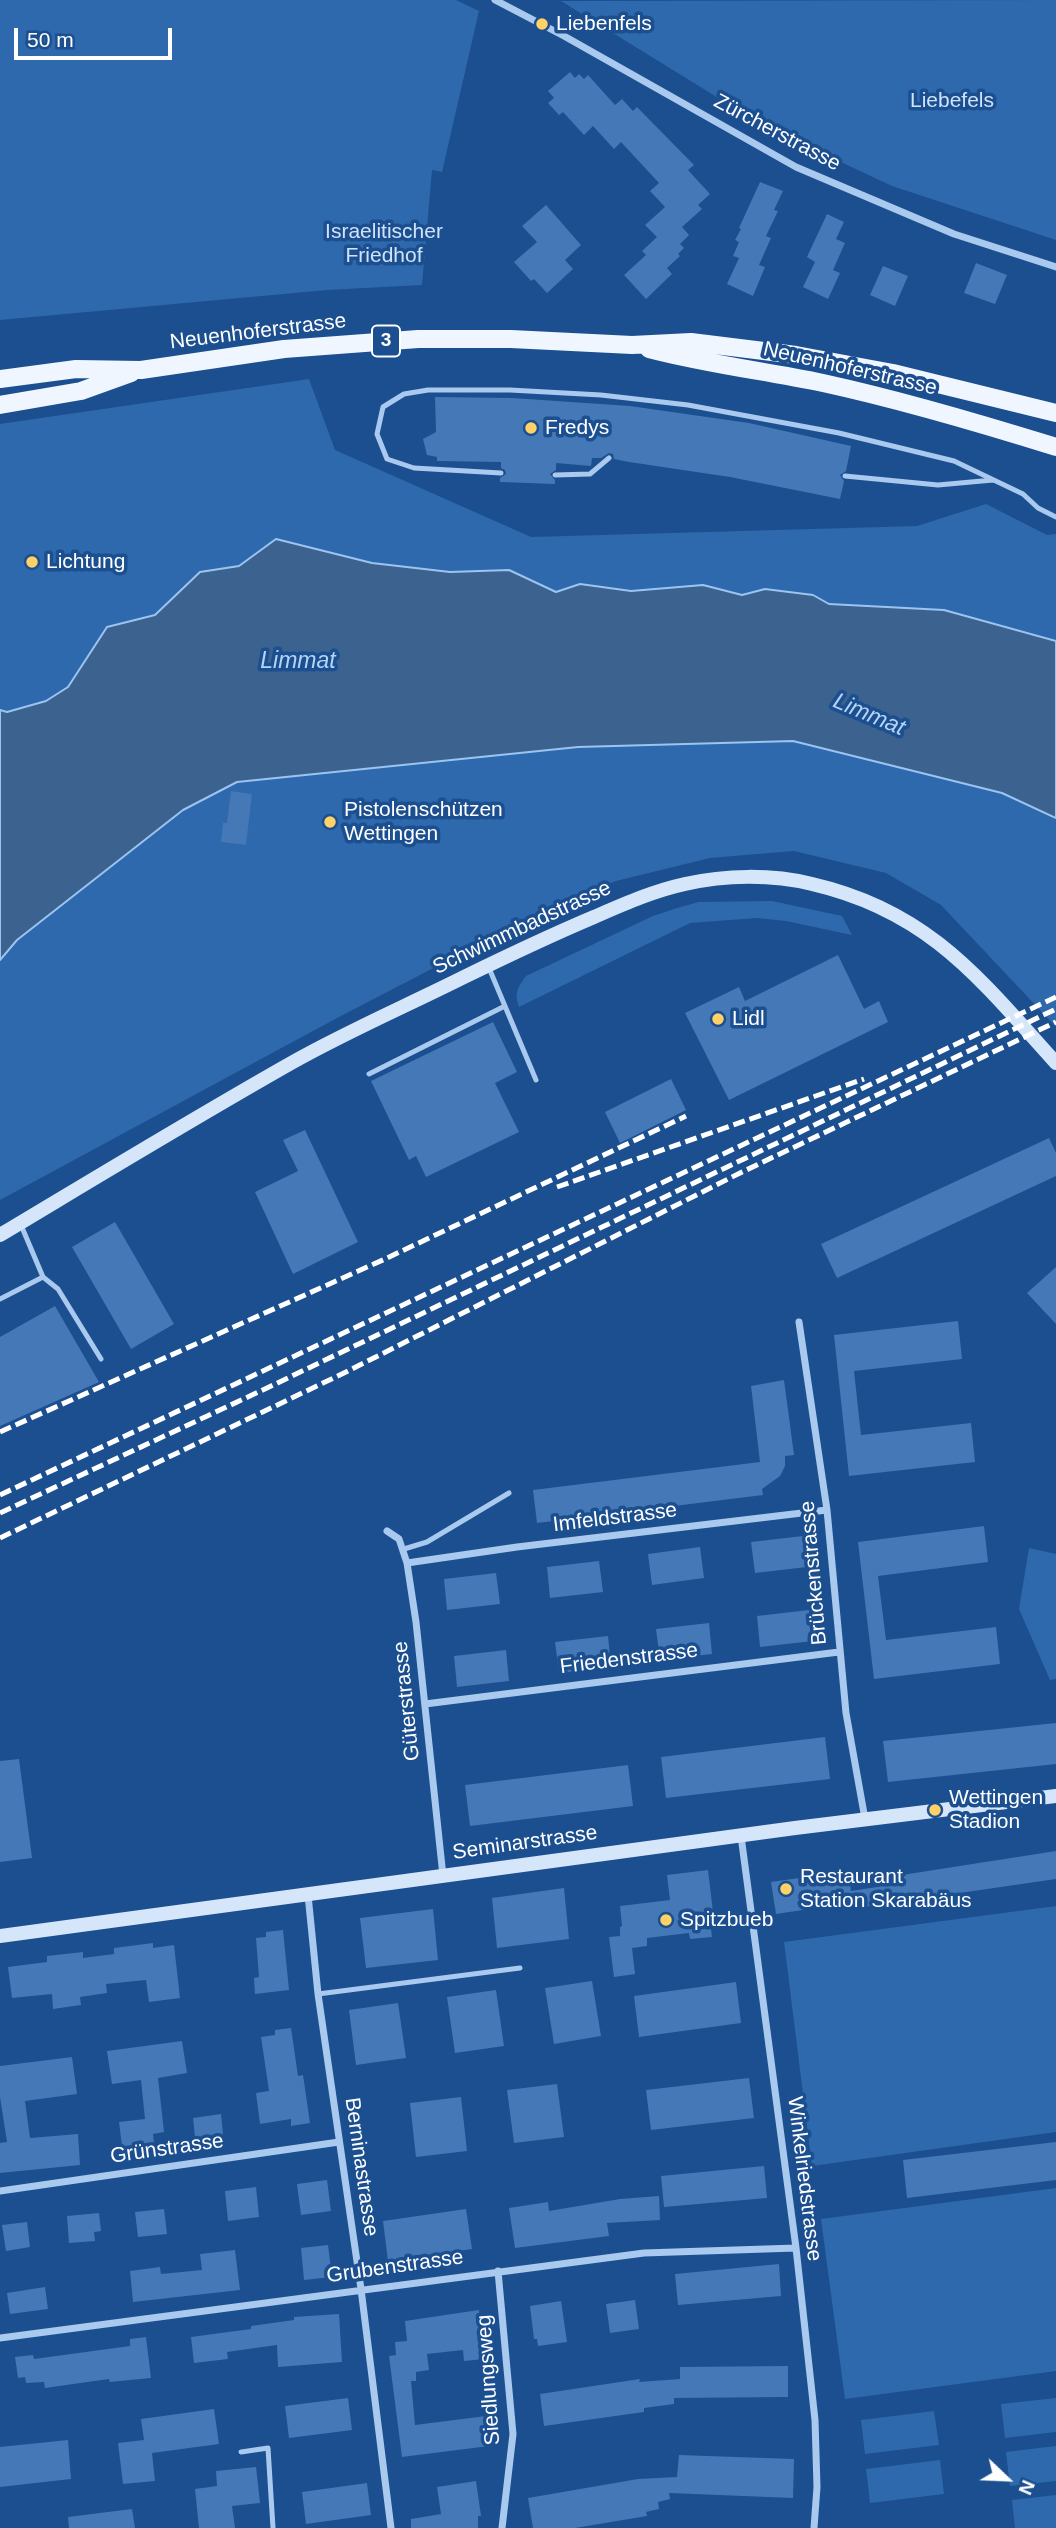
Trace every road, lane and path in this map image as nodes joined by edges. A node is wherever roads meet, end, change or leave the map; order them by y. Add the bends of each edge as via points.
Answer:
1 (495, 0) edge
2 (1056, 267) edge
3 (632, 345) junction
4 (141, 370) junction
5 (0, 379) edge
6 (0, 405) edge
7 (1056, 413) edge
8 (1056, 447) edge
9 (609, 458) dead end
10 (501, 473) dead end
11 (555, 475) dead end
12 (845, 475) dead end
13 (996, 480) junction
14 (1056, 517) edge
15 (488, 965) junction
16 (505, 1006) junction
17 (1056, 1063) edge
18 (369, 1074) dead end
19 (536, 1080) dead end
20 (20, 1223) junction
21 (0, 1234) edge
22 (43, 1277) junction
23 (0, 1299) edge
24 (799, 1322) dead end
25 (101, 1359) dead end
26 (509, 1493) dead end
27 (827, 1510) junction
28 (387, 1531) dead end
29 (404, 1549) junction
30 (407, 1563) junction
31 (839, 1652) junction
32 (425, 1704) junction
33 (1056, 1796) edge
34 (865, 1819) junction
35 (741, 1836) junction
36 (443, 1875) junction
37 (308, 1895) junction
38 (0, 1936) edge
39 (520, 1968) dead end
40 (318, 1994) junction
41 (339, 2142) junction
42 (0, 2191) edge
43 (796, 2248) junction
44 (498, 2271) junction
45 (360, 2289) junction
46 (0, 2338) edge
47 (241, 2452) dead end
48 (273, 2528) edge
49 (391, 2528) edge
50 (502, 2528) edge
51 (814, 2528) edge

1 - 2 street, Zürcherstrasse via 796,167 954,234
3 - 4 main road, Neuenhoferstrasse / 3 via 418,339 284,349
3 - 7 main road, Neuenhoferstrasse / 3 via 691,342 796,355 893,373
3 - 8 main road, Neuenhoferstrasse / 3 via 885,398
4 - 5 main road, Neuenhoferstrasse / 3 via 76,369
4 - 6 main road, Neuenhoferstrasse / 3 via 81,391
9 - 11 lane via 590,474
10 - 13 lane via 424,469 387,459 377,434 383,407 404,394 428,390 601,395 688,405 816,428 954,461
12 - 13 lane via 938,485
13 - 14 lane
15 - 16 lane
15 - 17 main road, Schwimmbadstrasse via 645,895 686,884 731,877 810,883 886,910 951,951
15 - 20 main road, Schwimmbadstrasse via 295,1061
16 - 18 lane
16 - 19 lane
20 - 21 main road, Schwimmbadstrasse
20 - 22 lane
22 - 23 lane
22 - 25 lane via 58,1289
24 - 27 street, Brückenstrasse
26 - 29 lane via 426,1542
27 - 30 street, Imfeldstrasse
27 - 31 street, Brückenstrasse
28 - 29 street
29 - 30 street, Güterstrasse
30 - 32 street, Güterstrasse
31 - 32 street, Friedenstrasse
31 - 34 street, Brückenstrasse
32 - 36 street, Güterstrasse
33 - 34 main road, Seminarstrasse
34 - 35 main road, Seminarstrasse
35 - 36 main road, Seminarstrasse
35 - 43 street, Winkelriedstrasse
36 - 37 main road, Seminarstrasse
37 - 38 main road, Seminarstrasse
37 - 40 street, Berninastrasse
39 - 40 lane
40 - 41 street, Berninastrasse
41 - 42 street, Grünstrasse
41 - 45 street, Berninastrasse
43 - 44 street, Grubenstrasse via 644,2253
43 - 51 street, Winkelriedstrasse via 815,2420
44 - 45 street, Grubenstrasse
44 - 50 street, Siedlungsweg via 513,2434
45 - 46 street, Grubenstrasse
45 - 49 street, Berninastrasse
47 - 48 lane via 268,2448

